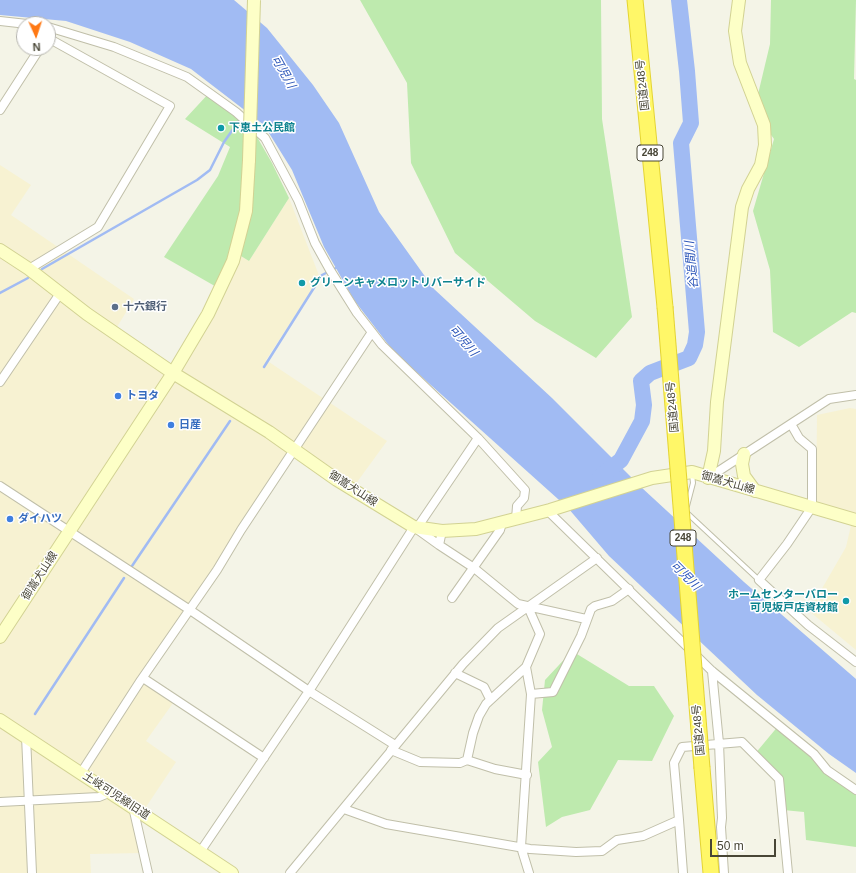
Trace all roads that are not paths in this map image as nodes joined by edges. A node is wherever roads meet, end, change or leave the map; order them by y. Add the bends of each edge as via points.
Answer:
1 (254, 0) edge
2 (635, 0) edge
3 (739, 0) edge
4 (0, 21) edge
5 (16, 23) edge
6 (56, 29) edge
7 (56, 42) edge
8 (35, 56) edge
9 (0, 110) edge
10 (0, 250) edge
11 (29, 269) junction
12 (61, 292) junction
13 (372, 332) junction
14 (173, 373) junction
15 (0, 382) edge
16 (856, 395) edge
17 (791, 424) junction
18 (478, 438) junction
19 (294, 449) junction
20 (744, 454) junction
21 (692, 472) junction
22 (708, 478) junction
23 (0, 486) edge
24 (755, 491) junction
25 (812, 507) junction
26 (550, 510) junction
27 (516, 519) junction
28 (856, 520) edge
29 (502, 523) junction
30 (416, 527) junction
31 (69, 530) junction
32 (442, 531) junction
33 (439, 545) junction
34 (597, 558) junction
35 (474, 568) junction
36 (759, 580) junction
37 (629, 589) junction
38 (452, 598) dead end
39 (528, 607) junction
40 (190, 610) junction
41 (586, 619) junction
42 (0, 637) edge
43 (856, 662) edge
44 (526, 667) junction
45 (712, 671) junction
46 (455, 673) junction
47 (143, 678) junction
48 (309, 690) junction
49 (531, 694) junction
50 (490, 699) junction
51 (0, 720) edge
52 (26, 736) junction
53 (719, 743) junction
54 (393, 748) junction
55 (264, 758) junction
56 (466, 760) junction
57 (82, 773) junction
58 (527, 775) junction
59 (856, 790) edge
60 (111, 792) junction
61 (28, 801) junction
62 (0, 802) edge
63 (133, 807) junction
64 (344, 809) junction
65 (706, 815) junction
66 (679, 820) junction
67 (521, 847) junction
68 (200, 852) junction
69 (32, 873) edge
70 (148, 873) edge
71 (232, 873) edge
72 (290, 873) edge
73 (530, 873) edge
74 (683, 873) edge
75 (706, 873) edge
76 (711, 873) edge
77 (724, 873) edge
78 (790, 873) edge

1 - 14 street, bridge via 246,211 233,261 208,314
2 - 65 highway, 国道248号 / 248, bridge via 664,307
3 - 22 street via 734,31 740,63 764,125 766,145 761,165 742,207 717,402 714,451
4 - 5 street
6 - 13 street via 114,47 188,77 242,117 265,138 298,200 330,271
7 - 11 street via 170,106 98,227
8 - 9 street
10 - 11 street
11 - 12 street
12 - 14 street via 87,314
12 - 15 street
13 - 18 street via 410,374
13 - 19 street
14 - 19 street, 御嵩犬山線
14 - 31 street, 御嵩犬山線
16 - 17 street via 829,399
17 - 20 street
17 - 25 street via 799,438 812,449
18 - 27 street via 525,490 524,498 517,506
18 - 30 street
19 - 30 street, 御嵩犬山線 via 338,480
19 - 40 street
20 - 22 street
20 - 24 street via 744,476
21 - 22 street, 御嵩犬山線
21 - 26 street, 御嵩犬山線 via 652,478
21 - 36 lane via 693,483 685,512
22 - 24 street, 御嵩犬山線
23 - 31 street
24 - 25 street, 御嵩犬山線
25 - 28 street, 御嵩犬山線
25 - 36 street via 788,544
26 - 27 street, 御嵩犬山線
26 - 34 street via 551,514
27 - 29 street, 御嵩犬山線
29 - 32 street, 御嵩犬山線
29 - 35 street
30 - 32 street, 御嵩犬山線
30 - 33 street
30 - 48 street
31 - 40 street
31 - 42 street, 御嵩犬山線
32 - 33 street
33 - 35 street
34 - 37 street
34 - 39 street
35 - 38 street
35 - 39 street via 518,604
36 - 43 street via 808,625
37 - 41 street via 612,601 595,606
37 - 45 street
39 - 41 street
39 - 44 street via 540,634
39 - 46 street via 498,628
40 - 47 street
40 - 48 street
41 - 49 street via 581,636 553,692
44 - 49 street
44 - 50 street
45 - 53 street
45 - 59 street via 814,754 827,770
46 - 50 street via 484,687
46 - 54 street
47 - 55 street
47 - 57 street
48 - 54 street
48 - 55 street
49 - 58 street
50 - 56 street via 479,716
51 - 52 street, 土岐可児線旧道
52 - 57 street, 土岐可児線旧道
52 - 61 street
53 - 66 street via 682,747 677,754 674,763
53 - 77 street
53 - 78 street via 742,742 779,779
54 - 56 street via 427,763 460,763
54 - 64 street
55 - 68 street
56 - 58 street
57 - 60 street, 土岐可児線旧道
58 - 67 street
60 - 61 street via 99,797
60 - 63 street, 土岐可児線旧道
61 - 62 street
61 - 69 street
63 - 68 street, 土岐可児線旧道
63 - 70 street
64 - 67 street via 393,826
64 - 72 street
65 - 75 highway, 国道248号 / 248
65 - 76 highway, 国道248号 / 248
66 - 67 street via 643,836 617,840 602,851 550,851
66 - 74 street
67 - 73 street
68 - 71 street, 土岐可児線旧道

